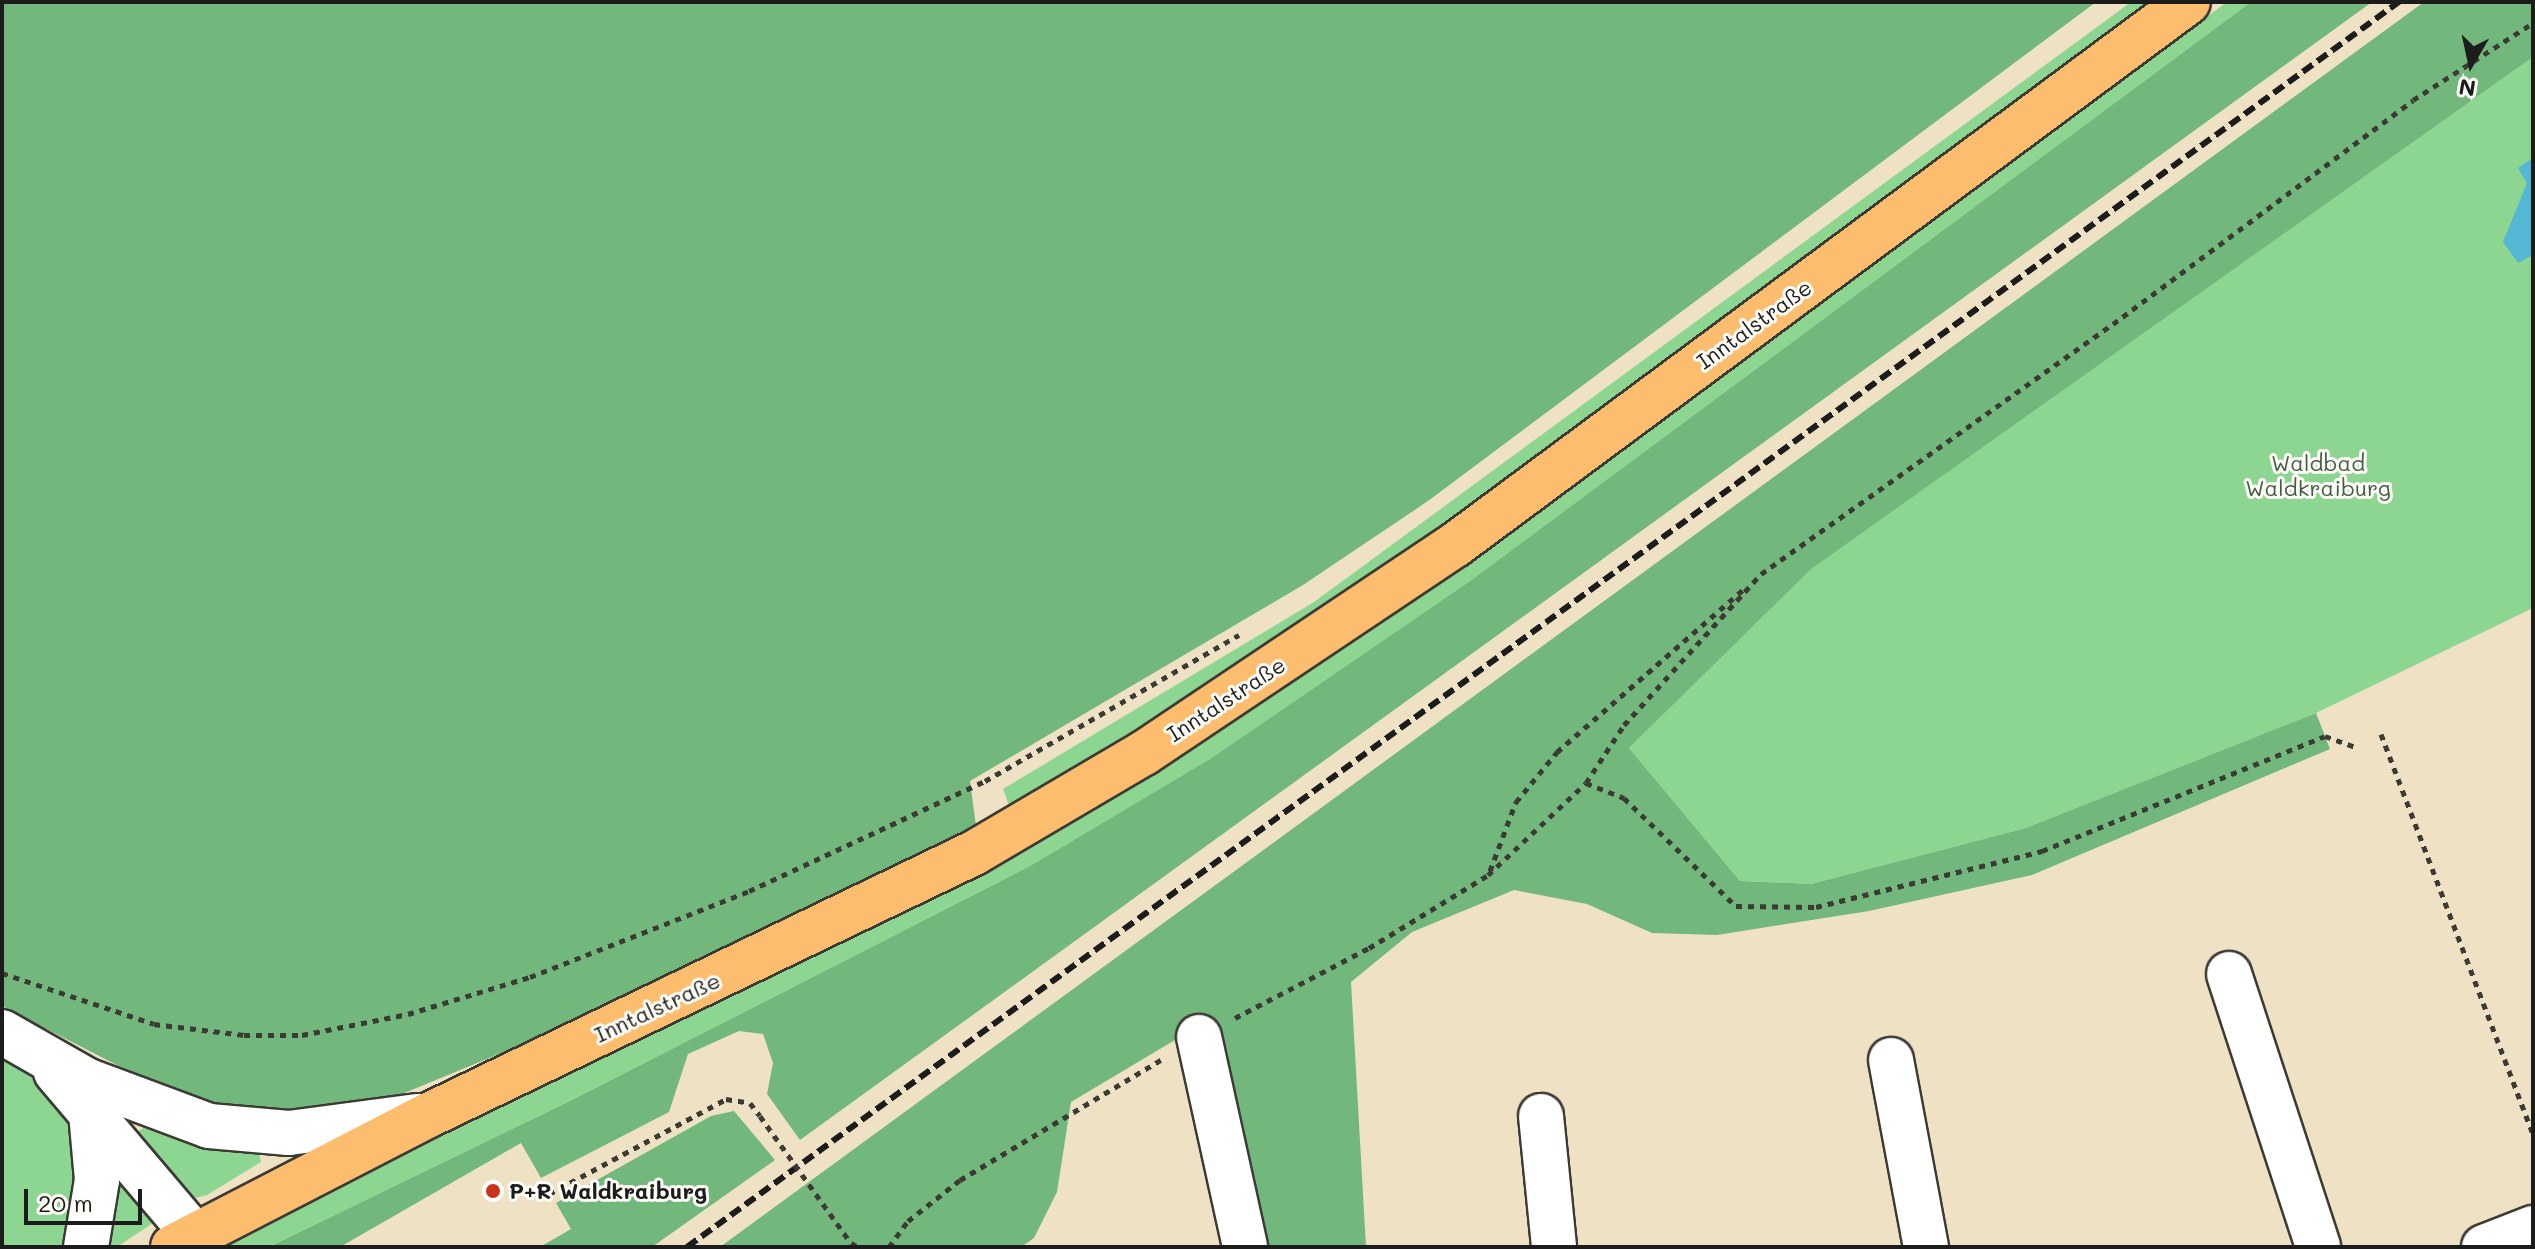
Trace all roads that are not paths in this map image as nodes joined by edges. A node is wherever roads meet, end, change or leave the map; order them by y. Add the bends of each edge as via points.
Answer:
1 (2188, 2) edge
2 (2229, 974) dead end
3 (2, 1032) edge
4 (1199, 1037) road end
5 (44, 1058) junction
6 (1891, 1060) dead end
7 (91, 1113) junction
8 (429, 1115) junction
9 (1541, 1116) dead end
10 (2533, 1228) edge
11 (183, 1241) edge
12 (86, 1247) edge
13 (1245, 1247) edge
14 (1554, 1247) edge
15 (1926, 1247) edge
16 (2318, 1247) edge
17 (2484, 1247) edge

1 - 8 main road, Inntalstraße via 1455,545 1144,753 974,853
2 - 16 street
3 - 5 street
4 - 13 street
5 - 7 street
5 - 8 street via 138,1103 242,1132 348,1128
6 - 15 street
7 - 11 street
7 - 12 street via 97,1180
8 - 11 main road, Inntalstraße
9 - 14 street
10 - 17 street

